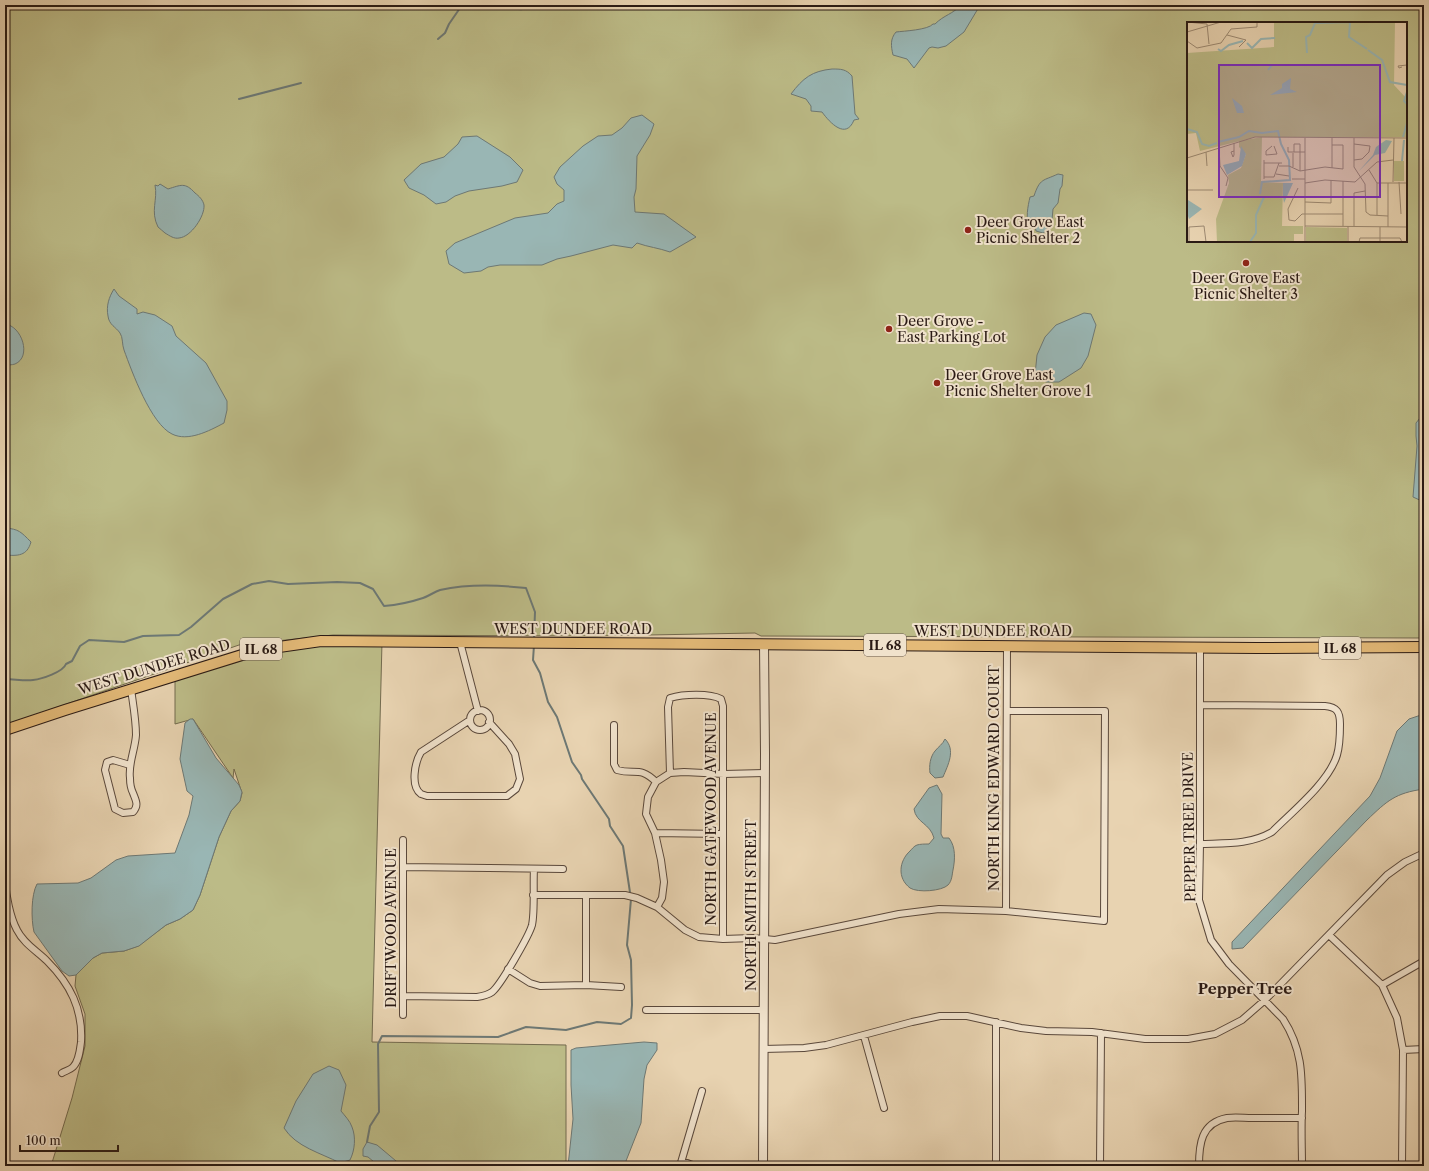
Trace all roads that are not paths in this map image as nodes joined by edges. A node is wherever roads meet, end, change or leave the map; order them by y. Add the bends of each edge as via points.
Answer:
1 (460, 642) junction
2 (764, 644) junction
3 (1007, 645) junction
4 (1200, 647) junction
5 (1424, 647) edge
6 (131, 689) junction
7 (1200, 705) junction
8 (478, 711) junction
9 (1006, 711) junction
10 (470, 720) junction
11 (489, 722) junction
12 (614, 725) dead end
13 (5, 730) edge
14 (130, 765) junction
15 (670, 773) junction
16 (764, 773) junction
17 (724, 774) junction
18 (656, 782) junction
19 (655, 833) junction
20 (723, 834) junction
21 (403, 840) dead end
22 (1200, 844) junction
23 (1424, 853) edge
24 (403, 868) junction
25 (562, 868) dead end
26 (534, 869) junction
27 (5, 881) edge
28 (533, 895) junction
29 (586, 895) junction
30 (657, 907) junction
31 (1006, 911) junction
32 (1329, 935) junction
33 (723, 939) junction
34 (764, 939) junction
35 (1424, 961) edge
36 (508, 970) junction
37 (586, 985) junction
38 (1382, 985) junction
39 (621, 987) dead end
40 (403, 996) junction
41 (1265, 1000) junction
42 (646, 1010) dead end
43 (763, 1010) junction
44 (404, 1015) dead end
45 (996, 1022) junction
46 (1101, 1033) junction
47 (864, 1036) junction
48 (763, 1049) junction
49 (1424, 1049) edge
50 (1403, 1050) junction
51 (62, 1073) dead end
52 (702, 1091) dead end
53 (884, 1108) dead end
54 (1302, 1118) junction
55 (681, 1164) edge
56 (696, 1166) edge
57 (763, 1166) edge
58 (996, 1166) edge
59 (1100, 1166) edge
60 (1199, 1166) edge
61 (1302, 1166) edge
62 (1402, 1166) edge

1 - 2 main road, WEST DUNDEE ROAD / IL 68
1 - 6 main road, WEST DUNDEE ROAD / IL 68 via 321,641 258,650
1 - 8 street
2 - 3 main road, WEST DUNDEE ROAD / IL 68
2 - 16 street, NORTH SMITH STREET
3 - 4 main road, WEST DUNDEE ROAD / IL 68
3 - 9 street, NORTH KING EDWARD COURT
4 - 5 main road, IL 68
4 - 7 street, PEPPER TREE DRIVE
6 - 13 main road, WEST DUNDEE ROAD / IL 68
6 - 14 street via 136,735
7 - 22 street, PEPPER TREE DRIVE
7 - 22 street via 1325,706 1335,708 1340,719 1339,748 1330,772 1272,832 1246,842
8 - 10 street
8 - 11 street via 487,713
9 - 31 street, NORTH KING EDWARD COURT
9 - 31 street via 1105,710 1104,920
10 - 11 street via 472,726 478,730 484,729
10 - 11 street via 421,752 416,759 414,782 421,794 507,796 516,789 520,779 515,754
12 - 18 street via 614,764 617,770 639,771 648,774
14 - 14 street via 133,793 137,800 136,808 133,812 123,813 115,809 105,770 107,762 113,760
15 - 17 street
15 - 17 street, NORTH GATEWOOD AVENUE via 670,698 715,696 721,699 723,706
15 - 18 street
16 - 17 street
16 - 34 street, NORTH SMITH STREET
17 - 20 street, NORTH GATEWOOD AVENUE
18 - 19 street via 648,797 646,814
19 - 20 street
19 - 30 street via 662,860 664,882 662,898
20 - 33 street, NORTH GATEWOOD AVENUE
21 - 24 street, DRIFTWOOD AVENUE
22 - 41 street, PEPPER TREE DRIVE via 1199,900 1211,940 1229,964
23 - 32 street via 1387,875
24 - 26 street
24 - 40 street, DRIFTWOOD AVENUE
25 - 26 street
26 - 28 street
27 - 51 street via 17,930 28,946 46,960 64,981 78,1006 82,1031 80,1054 73,1067
28 - 29 street
28 - 36 street via 530,929
29 - 30 street via 625,895
29 - 37 street
30 - 33 street via 685,930 699,937
31 - 34 street via 951,908 923,910 775,940
32 - 38 street
32 - 41 street
33 - 34 street
34 - 43 street, NORTH SMITH STREET
35 - 38 street
36 - 37 street via 540,986
36 - 40 street via 498,986 486,995
37 - 39 street
38 - 50 street via 1397,1018
40 - 44 street, DRIFTWOOD AVENUE
41 - 46 street via 1242,1020 1215,1034 1188,1039 1154,1039
41 - 54 street, PEPPER TREE DRIVE via 1290,1029 1299,1052
42 - 43 street
43 - 48 street, NORTH SMITH STREET
45 - 46 street via 1046,1032
45 - 47 street via 966,1016 940,1016
45 - 58 street
46 - 59 street
47 - 48 street via 804,1048
47 - 53 street
48 - 57 street, NORTH SMITH STREET
49 - 50 street
50 - 62 street
52 - 55 street
54 - 60 street via 1229,1118 1216,1122 1201,1139 1198,1151
54 - 61 street, PEPPER TREE DRIVE
55 - 56 street

